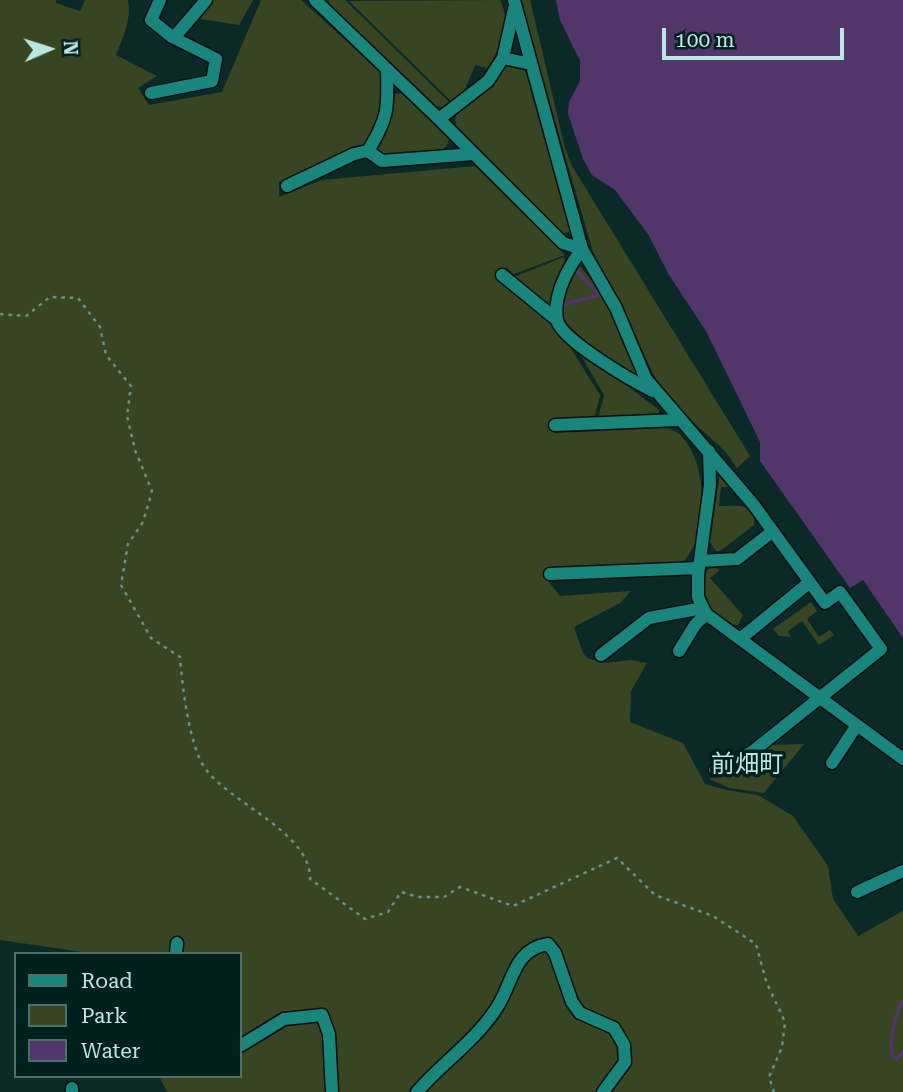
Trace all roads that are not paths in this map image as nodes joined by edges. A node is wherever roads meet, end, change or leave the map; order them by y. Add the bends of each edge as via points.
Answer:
1 (160, 0) edge
2 (206, 0) edge
3 (315, 0) edge
4 (514, 3) edge
5 (172, 37) junction
6 (503, 58) junction
7 (531, 64) junction
8 (387, 69) junction
9 (151, 93) dead end
10 (439, 119) junction
11 (368, 151) junction
12 (474, 154) junction
13 (288, 186) dead end
14 (582, 249) junction
15 (502, 275) dead end
16 (557, 320) junction
17 (657, 393) junction
18 (678, 419) junction
19 (555, 425) dead end
20 (709, 452) junction
21 (773, 531) junction
22 (699, 565) junction
23 (550, 574) dead end
24 (810, 582) junction
25 (705, 611) junction
26 (740, 639) junction
27 (679, 651) dead end
28 (601, 655) dead end
29 (821, 698) junction
30 (857, 725) junction
31 (903, 759) edge
32 (832, 762) dead end
33 (715, 770) dead end
34 (903, 871) edge
35 (857, 892) dead end
36 (242, 1045) edge
37 (332, 1092) edge
38 (417, 1092) edge
39 (603, 1092) edge

1 - 5 street via 152,20
2 - 5 street
3 - 8 street
4 - 6 street
4 - 7 street
5 - 9 street via 216,59 212,81
6 - 7 street
6 - 10 street via 488,81
7 - 14 street
8 - 10 street
8 - 11 street via 388,108
10 - 12 street
11 - 12 street via 382,161
11 - 13 street
12 - 14 street via 563,243
14 - 16 street via 570,265 557,301
14 - 17 street
15 - 16 street
16 - 17 street via 578,344
17 - 18 street
18 - 19 street
18 - 20 street
20 - 21 street
20 - 22 street via 710,485
21 - 22 street via 737,559
21 - 24 street
22 - 23 street
22 - 25 street via 698,597
24 - 26 street
24 - 29 street via 825,603 840,592 881,649
25 - 26 street
25 - 27 street
25 - 28 street via 649,618
26 - 29 street
29 - 30 street
29 - 33 street via 752,752
30 - 31 street
30 - 32 street
34 - 35 street
36 - 37 street via 284,1019 322,1015 330,1034
38 - 39 street via 467,1045 498,1007 519,962 534,946 548,944 580,1013 614,1028 624,1045 625,1062

